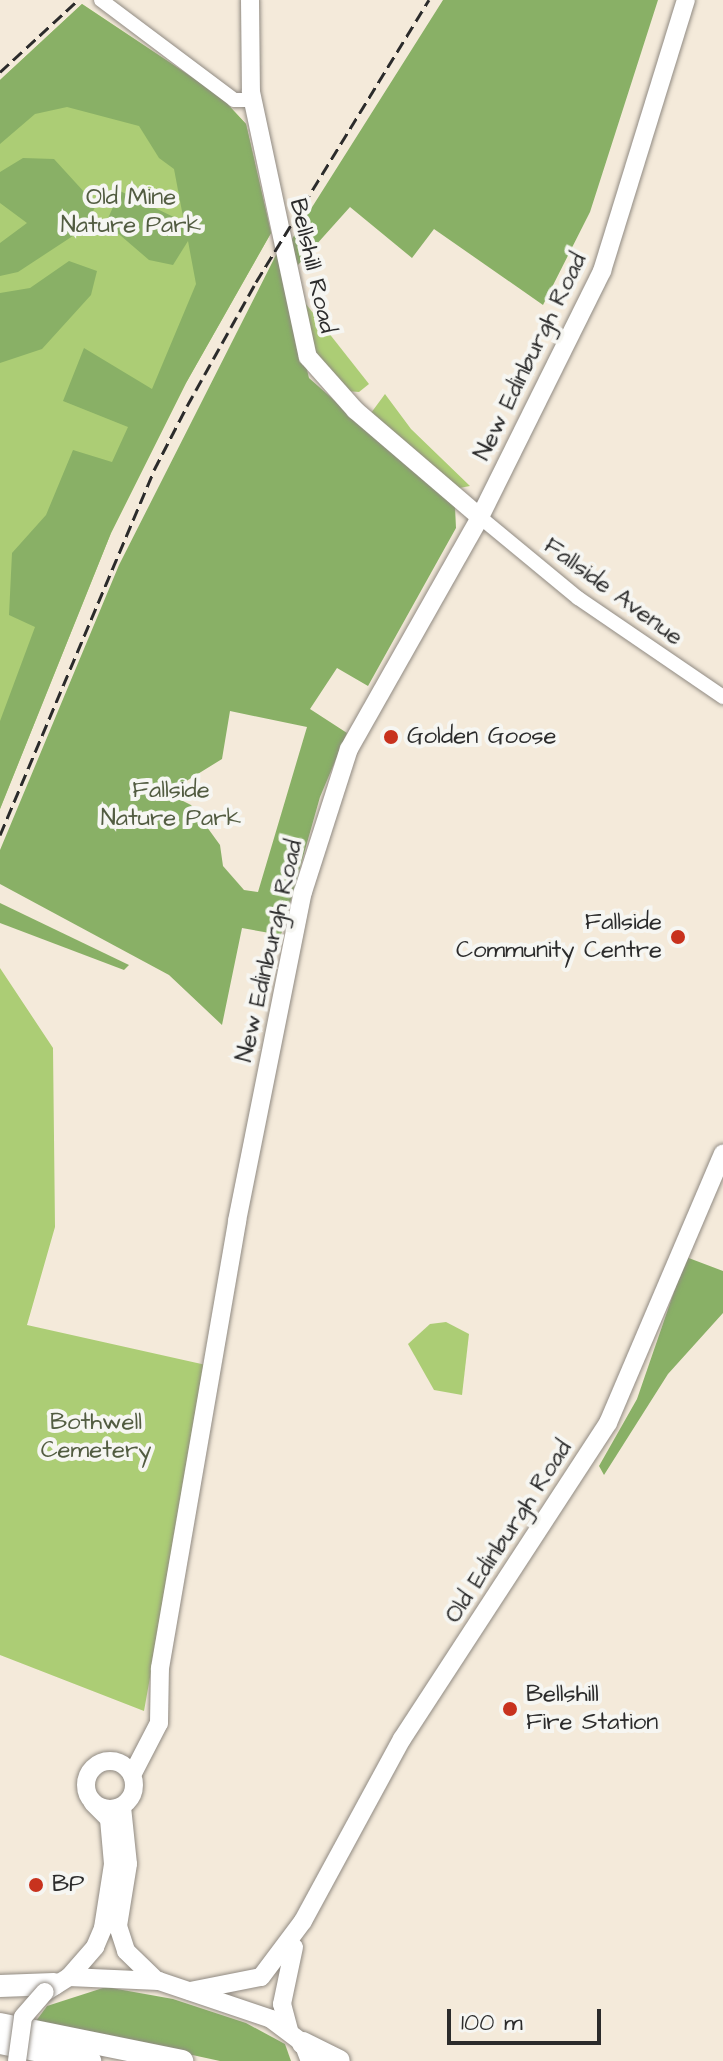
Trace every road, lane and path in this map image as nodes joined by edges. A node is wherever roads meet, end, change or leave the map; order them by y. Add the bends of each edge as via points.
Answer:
1 (250, 0) edge
2 (686, 0) edge
3 (106, 4) edge
4 (253, 100) junction
5 (480, 517) junction
6 (723, 697) edge
7 (723, 1154) edge
8 (149, 1742) junction
9 (111, 1761) junction
10 (132, 1775) junction
11 (93, 1803) junction
12 (122, 1807) junction
13 (303, 1921) junction
14 (159, 1981) junction
15 (56, 1984) junction
16 (0, 1986) edge
17 (190, 1991) junction
18 (0, 2024) edge
19 (0, 2043) edge
20 (300, 2045) edge
21 (17, 2061) edge
22 (90, 2061) edge
23 (182, 2061) edge
24 (339, 2061) edge

1 - 4 main road, Bellshill Road
2 - 5 main road, New Edinburgh Road via 602,271
3 - 4 street via 234,100
4 - 5 main road, Bellshill Road via 308,357 355,410
5 - 6 street, Fallside Avenue via 578,598
5 - 8 main road, New Edinburgh Road via 349,749 303,892 237,1221 160,1668 159,1723
7 - 13 main road, Old Edinburgh Road via 608,1423 402,1739
8 - 9 main road
8 - 10 main road, New Edinburgh Road
9 - 10 main road
9 - 11 main road via 97,1764 87,1776
10 - 12 main road, New Edinburgh Road via 134,1791
11 - 12 main road via 109,1810
11 - 15 main road via 109,1819 113,1864 103,1928 95,1947
12 - 14 main road, New Edinburgh Road via 128,1864 118,1926 126,1951
13 - 17 main road, Old Edinburgh Road via 261,1977
13 - 20 main road, Old Edinburgh Road via 284,1986
14 - 15 main road
14 - 17 main road
15 - 16 highway
15 - 21 main road, bridge via 23,2017
17 - 20 main road via 236,2003
18 - 23 highway
19 - 22 highway
20 - 24 highway

